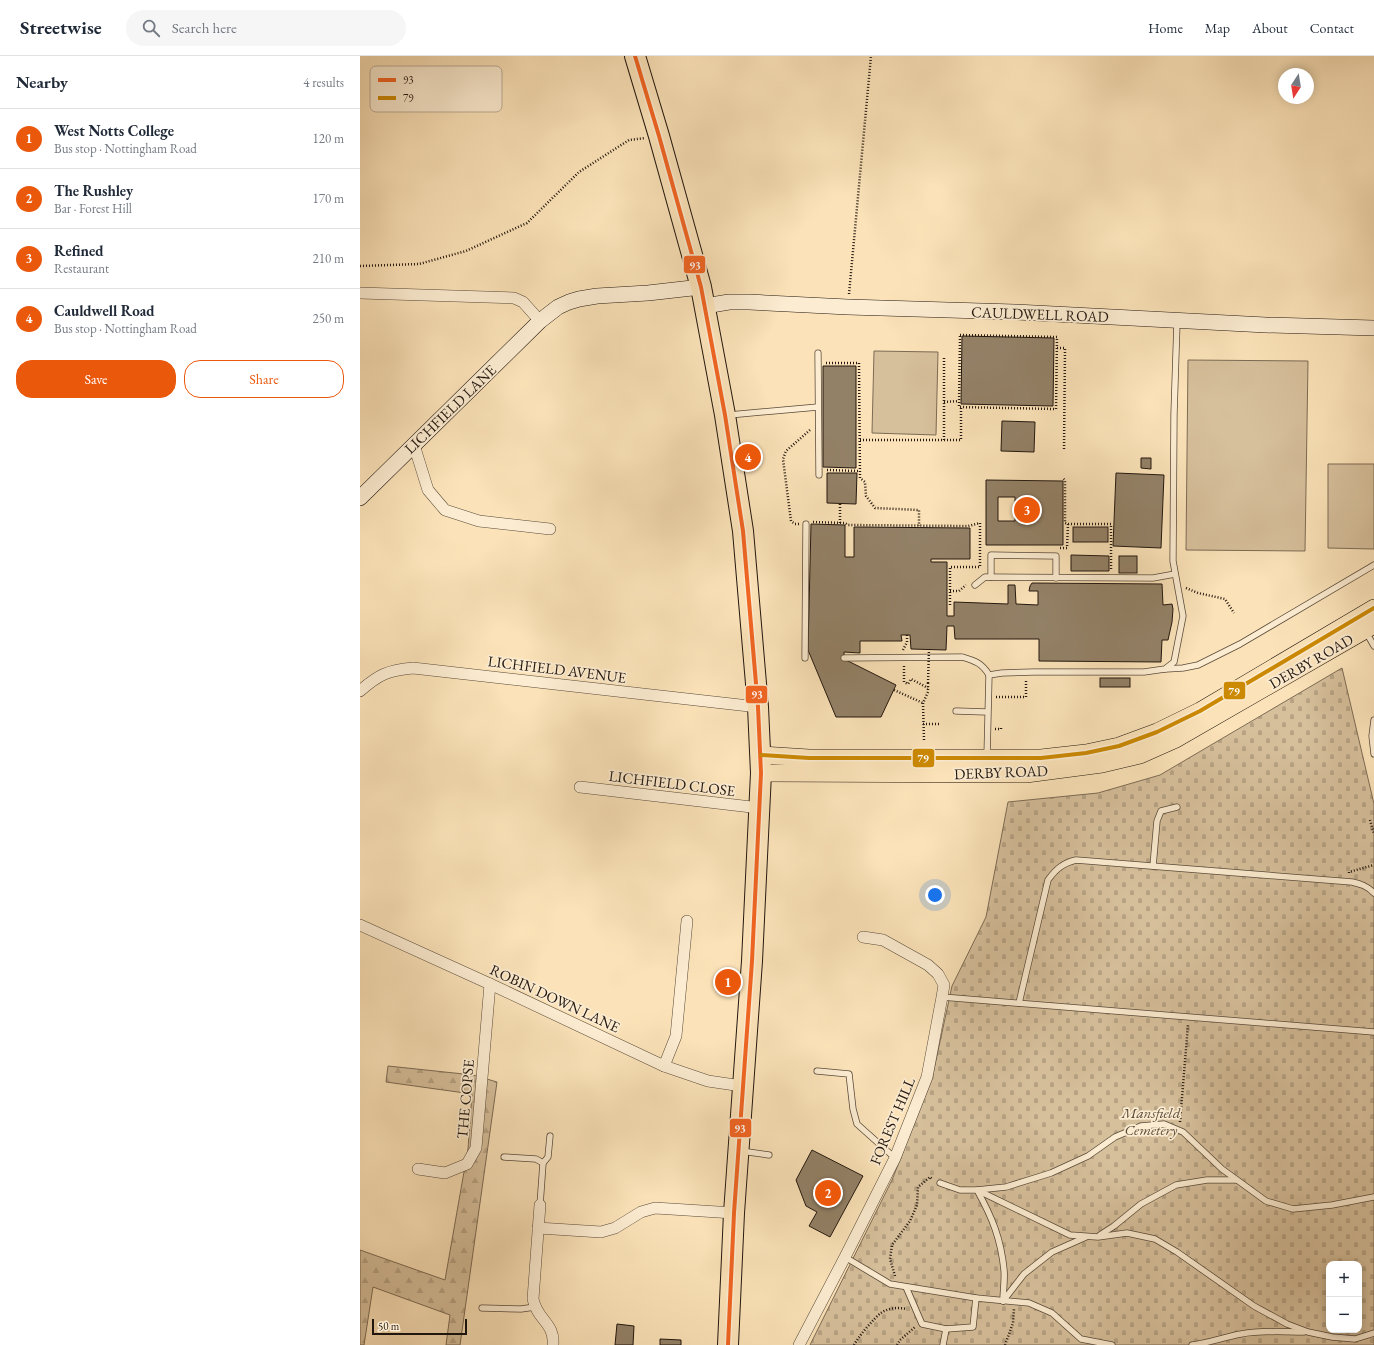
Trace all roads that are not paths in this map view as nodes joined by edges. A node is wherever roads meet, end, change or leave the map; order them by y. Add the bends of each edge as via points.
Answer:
1 (635, 56) edge
2 (701, 287) junction
3 (360, 293) edge
4 (706, 306) junction
5 (1177, 319) junction
6 (540, 321) junction
7 (1374, 328) edge
8 (818, 353) dead end
9 (818, 407) junction
10 (725, 415) junction
11 (414, 445) junction
12 (819, 473) road end
13 (360, 498) edge
14 (806, 524) road end
15 (550, 530) dead end
16 (1374, 565) edge
17 (1175, 574) junction
18 (991, 577) junction
19 (1056, 578) junction
20 (975, 585) dead end
21 (1374, 608) edge
22 (1365, 624) edge
23 (1374, 646) edge
24 (805, 658) dead end
25 (844, 658) dead end
26 (1165, 669) junction
27 (988, 675) junction
28 (360, 691) edge
29 (758, 707) junction
30 (956, 711) dead end
31 (987, 712) junction
32 (1374, 720) edge
33 (1374, 754) edge
34 (987, 758) junction
35 (761, 764) junction
36 (580, 787) dead end
37 (1177, 807) dead end
38 (760, 808) junction
39 (1153, 866) junction
40 (1374, 893) edge
41 (687, 921) dead end
42 (360, 925) edge
43 (863, 938) dead end
44 (490, 984) junction
45 (942, 997) junction
46 (1019, 1003) junction
47 (1374, 1032) edge
48 (664, 1066) junction
49 (817, 1070) dead end
50 (742, 1086) junction
51 (550, 1136) dead end
52 (737, 1150) junction
53 (768, 1155) dead end
54 (504, 1157) dead end
55 (895, 1158) junction
56 (543, 1163) junction
57 (418, 1169) dead end
58 (1236, 1180) junction
59 (940, 1183) road end
60 (977, 1190) junction
61 (1374, 1197) edge
62 (540, 1205) joint
63 (734, 1213) junction
64 (538, 1228) junction
65 (1088, 1236) junction
66 (1098, 1236) junction
67 (845, 1257) junction
68 (906, 1287) junction
69 (976, 1298) junction
70 (1003, 1301) junction
71 (535, 1307) junction
72 (482, 1308) dead end
73 (946, 1329) junction
74 (1308, 1332) junction
75 (1374, 1333) edge
76 (554, 1345) edge
77 (728, 1345) edge
78 (798, 1345) edge
79 (943, 1345) edge
80 (1112, 1345) edge
81 (1192, 1345) edge

1 - 2 highway
2 - 4 highway
2 - 6 street, LICHFIELD LANE via 580,299 558,306
3 - 6 street via 514,298 523,302
4 - 5 street, CAULDWELL ROAD via 749,302
4 - 10 highway
5 - 7 street, CAULDWELL ROAD
5 - 17 lane via 1172,561
6 - 11 street, LICHFIELD LANE
8 - 9 lane
9 - 10 lane
9 - 12 lane
10 - 29 highway via 743,531
11 - 13 street, LICHFIELD LANE
11 - 15 street via 428,490 445,510 479,521
14 - 24 lane
16 - 26 lane via 1240,644 1198,665
17 - 19 lane via 1153,578
17 - 26 lane via 1183,616 1174,662
18 - 19 lane
18 - 19 lane via 991,555 1056,556
18 - 20 lane via 984,577
21 - 22 main road, DERBY ROAD
22 - 23 lane
22 - 34 main road, DERBY ROAD via 1200,711 1157,732 1119,746 1040,758
22 - 35 main road, DERBY ROAD via 1176,739 1140,756 1026,774
25 - 27 lane via 962,657 974,660 984,667
26 - 27 lane via 1144,672
27 - 31 lane
28 - 29 street, LICHFIELD AVENUE via 374,679 395,669 413,668
29 - 35 highway
30 - 31 lane
31 - 34 lane
32 - 33 lane
34 - 35 main road, DERBY ROAD via 817,758
35 - 38 highway
36 - 38 street, LICHFIELD CLOSE
37 - 39 lane via 1161,811 1157,821
38 - 50 highway
39 - 40 lane via 1350,882 1362,884
39 - 46 lane via 1076,860 1058,867 1048,880
41 - 48 street via 676,1036
42 - 44 street, ROBIN DOWN LANE
43 - 45 street, FOREST HILL via 882,940 928,966 938,974 944,984
44 - 48 street, ROBIN DOWN LANE
44 - 57 street, THE COPSE via 476,1148 467,1164 445,1173
45 - 46 lane
45 - 55 street, FOREST HILL via 927,1077
46 - 47 lane
48 - 50 street, ROBIN DOWN LANE via 708,1080
49 - 55 lane via 849,1074 857,1124
50 - 52 highway
51 - 56 lane via 548,1157
52 - 53 lane
52 - 63 highway
54 - 56 lane via 536,1159
55 - 67 street, FOREST HILL
56 - 62 lane
58 - 60 lane via 1183,1132 1164,1124 1141,1126 1115,1137 1088,1156 1051,1174 1006,1187
58 - 61 lane via 1266,1201 1293,1208 1332,1205
58 - 66 lane via 1207,1180 1176,1185 1141,1204
59 - 60 lane via 960,1190
60 - 65 lane via 1070,1235
60 - 70 lane via 998,1233 1004,1271
62 - 64 street
63 - 64 street via 655,1208 641,1212 615,1228 601,1232
63 - 77 highway
64 - 71 street via 533,1298
65 - 66 lane
65 - 70 lane via 1052,1252 1024,1274
66 - 74 lane via 1127,1233 1155,1239 1254,1306
67 - 68 lane via 890,1284
67 - 78 street, FOREST HILL
68 - 69 lane
68 - 73 lane via 922,1324
69 - 70 lane
69 - 73 lane via 973,1327
70 - 80 lane via 1029,1303 1052,1313 1081,1338
71 - 72 lane
71 - 76 street via 550,1326
73 - 79 lane
74 - 75 lane via 1355,1339
74 - 81 lane via 1242,1334

